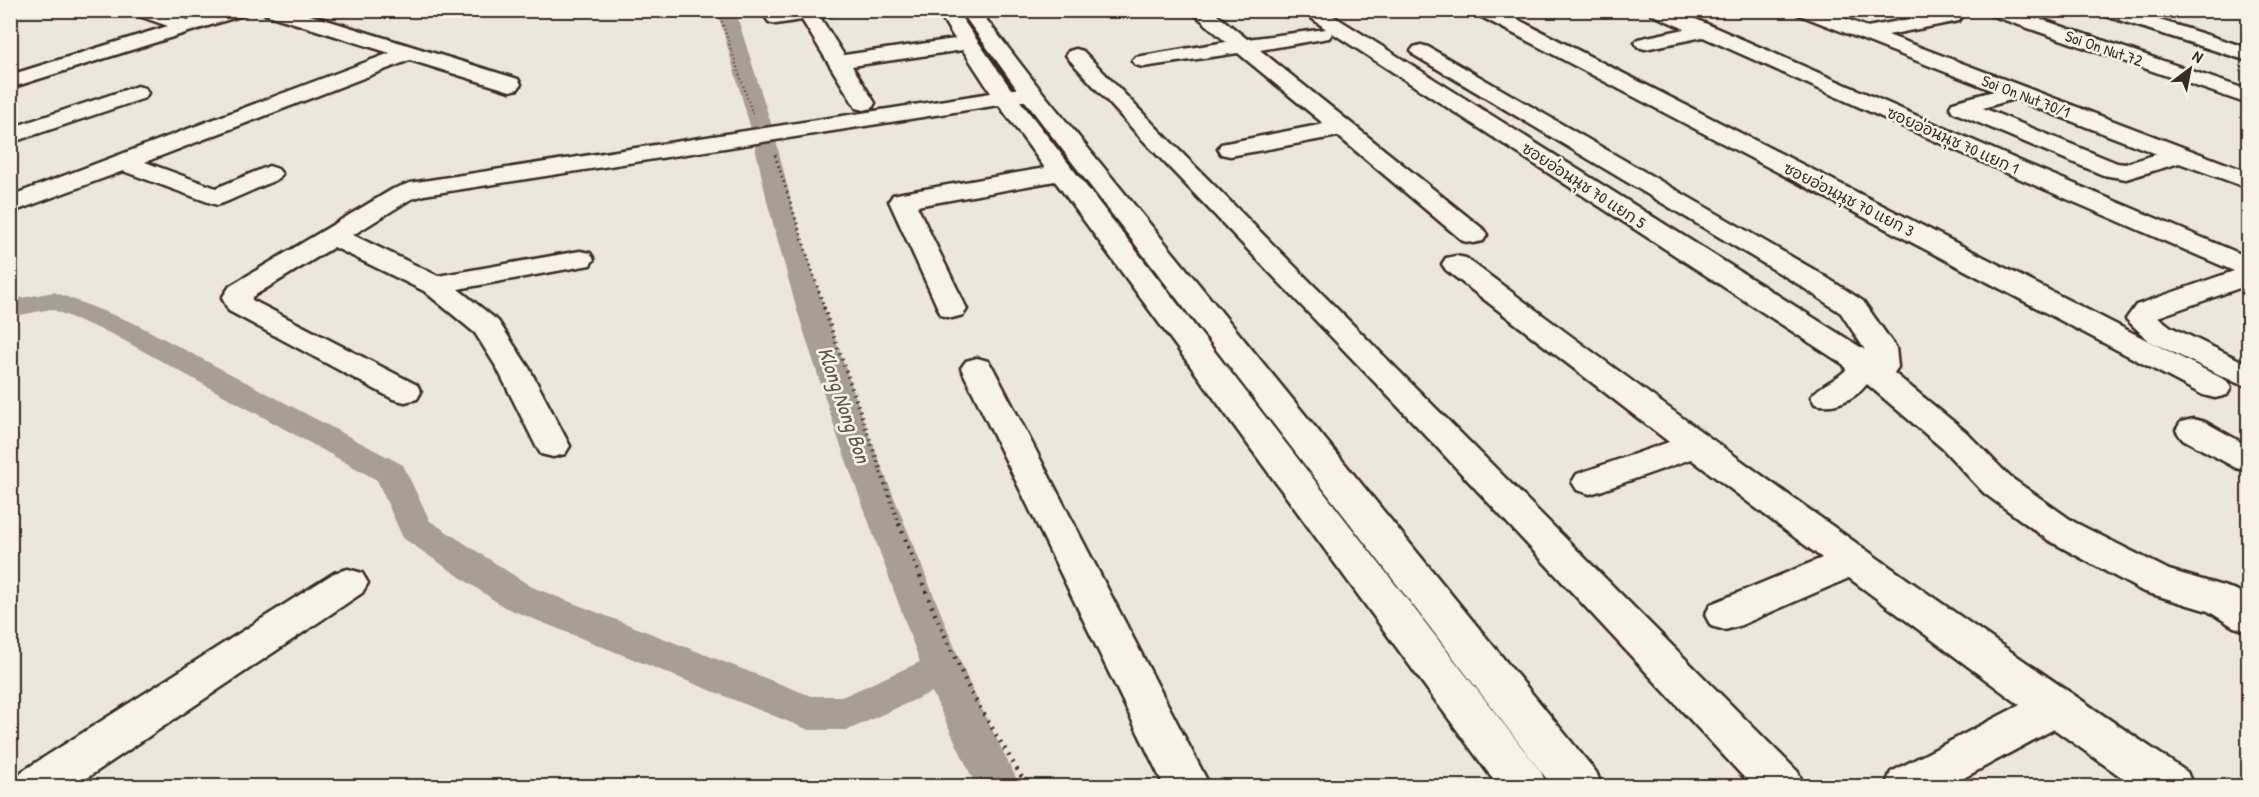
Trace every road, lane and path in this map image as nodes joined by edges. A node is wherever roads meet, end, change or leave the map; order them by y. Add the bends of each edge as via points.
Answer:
1 (140, 10) edge
2 (239, 10) edge
3 (272, 10) edge
4 (718, 10) edge
5 (830, 10) edge
6 (946, 10) edge
7 (969, 10) edge
8 (1199, 10) edge
9 (1310, 10) edge
10 (1483, 10) edge
11 (1658, 10) edge
12 (1804, 10) edge
13 (1994, 10) edge
14 (2107, 10) edge
15 (808, 14) junction
16 (1952, 17) dead end
17 (2061, 17) dead end
18 (776, 18) dead end
19 (2036, 25) junction
20 (189, 26) junction
21 (1705, 31) junction
22 (1322, 34) dead end
23 (1863, 34) junction
24 (968, 43) junction
25 (1645, 43) dead end
26 (1242, 46) junction
27 (1421, 51) dead end
28 (409, 53) junction
29 (1076, 55) dead end
30 (2248, 55) edge
31 (1143, 61) dead end
32 (838, 62) junction
33 (10, 82) edge
34 (510, 84) dead end
35 (2014, 92) junction
36 (137, 93) dead end
37 (1018, 95) junction
38 (2248, 98) edge
39 (864, 103) dead end
40 (1343, 128) junction
41 (768, 133) junction
42 (10, 136) edge
43 (1230, 149) dead end
44 (2178, 154) junction
45 (123, 162) junction
46 (1062, 172) junction
47 (269, 174) dead end
48 (2248, 182) edge
49 (10, 205) edge
50 (333, 236) junction
51 (580, 259) dead end
52 (2248, 267) edge
53 (2248, 276) edge
54 (434, 285) junction
55 (952, 309) dead end
56 (1858, 360) junction
57 (976, 368) dead end
58 (2248, 376) edge
59 (2215, 388) dead end
60 (405, 392) dead end
61 (1827, 397) dead end
62 (2193, 430) dead end
63 (553, 446) dead end
64 (1693, 446) junction
65 (2248, 460) edge
66 (1590, 482) dead end
67 (1852, 561) junction
68 (348, 583) dead end
69 (2240, 607) edge
70 (1725, 615) dead end
71 (2055, 707) junction
72 (38, 786) edge
73 (1027, 786) edge
74 (1187, 786) edge
75 (1524, 786) edge
76 (1579, 786) edge
77 (1781, 786) edge
78 (1908, 786) edge
79 (2170, 786) edge

1 - 20 street
2 - 20 street
3 - 28 street
4 - 41 path
5 - 15 street
6 - 24 street
7 - 37 street
8 - 26 street
9 - 56 street, ซอยอ่อนนุช 70 แยก 5
10 - 59 street, ซอยอ่อนนุช 70 แยก 3
11 - 21 street, ซอยอ่อนนุช 70 แยก 1
12 - 23 street, Soi On Nut 70/1
13 - 19 street, Soi On Nut 72
14 - 30 street
15 - 18 street
15 - 32 street
16 - 23 street
17 - 19 street
19 - 38 street, Soi On Nut 72
20 - 33 street
21 - 25 street
21 - 52 street, ซอยอ่อนนุช 70 แยก 1
22 - 26 street
23 - 35 street, Soi On Nut 70/1
24 - 32 street
24 - 37 street
26 - 31 street
26 - 40 street
27 - 56 street via 1852,307 1880,348 1882,367
28 - 34 street
28 - 45 street
29 - 77 street
32 - 39 street
35 - 44 street, Soi On Nut 70/1
35 - 44 street via 1961,108 2112,170 2126,172
36 - 42 street
37 - 41 street
37 - 46 street
37 - 76 street
40 - 43 street
40 - 64 street via 1465,249
41 - 50 street via 419,188 402,194
41 - 73 path via 836,345 904,538 963,679
44 - 48 street, Soi On Nut 70/1
45 - 47 street via 216,196
45 - 49 street
46 - 55 street via 902,201
46 - 75 street
50 - 54 street
50 - 60 street via 240,292 239,305
51 - 54 street
53 - 58 street via 2147,311 2141,319 2151,329
54 - 63 street via 487,327
56 - 61 street via 1862,371 1847,387
56 - 69 street, ซอยอ่อนนุช 70 แยก 5 via 1954,440 1998,485 2061,531 2156,581
57 - 74 street
62 - 65 street
64 - 66 street
64 - 67 street
67 - 70 street
67 - 71 street
68 - 72 street
71 - 78 street
71 - 79 street

